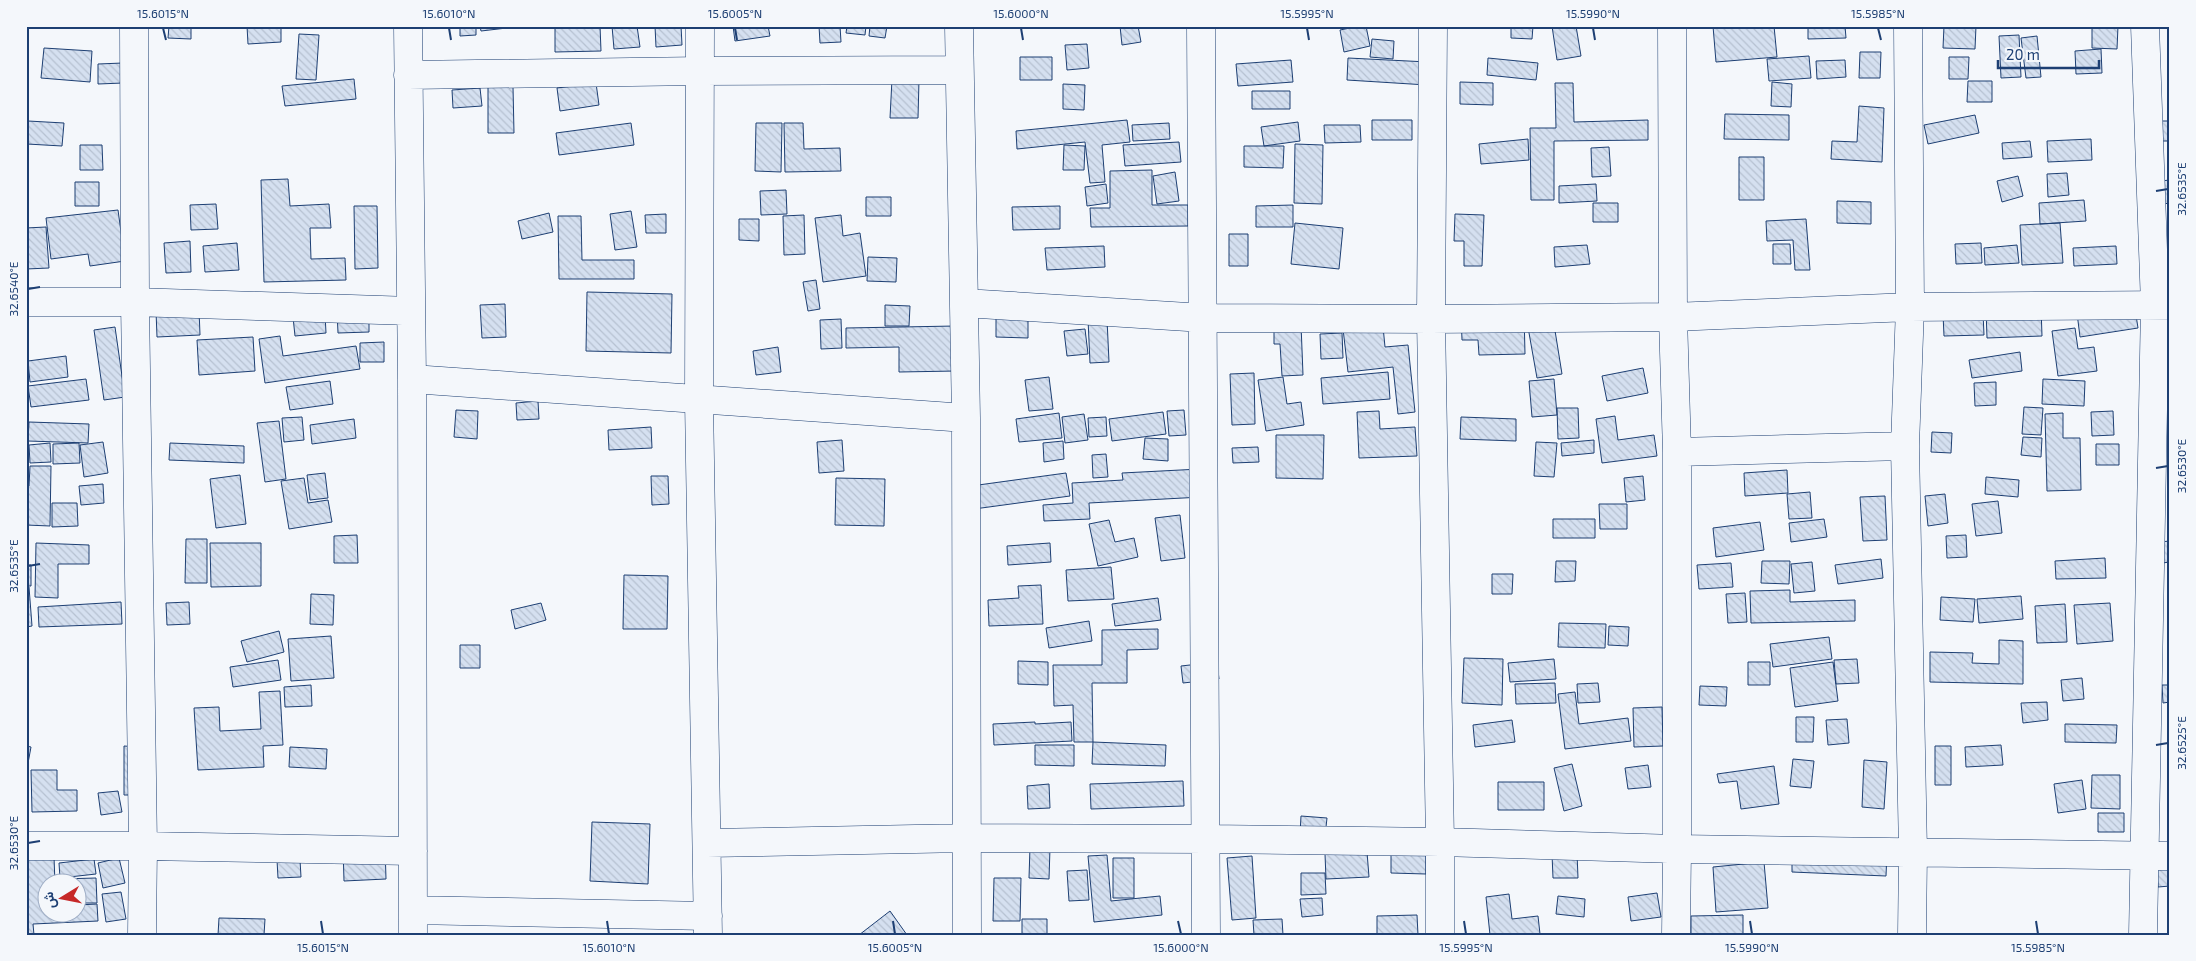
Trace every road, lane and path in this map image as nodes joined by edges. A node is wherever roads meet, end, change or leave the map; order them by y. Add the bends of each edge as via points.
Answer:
1 (134, 26) edge
2 (408, 26) edge
3 (700, 26) edge
4 (959, 26) edge
5 (1201, 26) edge
6 (1433, 26) edge
7 (1672, 26) edge
8 (1908, 26) edge
9 (2145, 26) edge
10 (959, 70) junction
11 (701, 71) junction
12 (408, 75) junction
13 (26, 302) edge
14 (135, 302) junction
15 (964, 303) junction
16 (2162, 305) edge
17 (1910, 308) junction
18 (411, 311) junction
19 (1673, 316) junction
20 (1204, 318) junction
21 (1431, 319) junction
22 (412, 379) junction
23 (699, 401) junction
24 (966, 418) junction
25 (1905, 446) junction
26 (1676, 452) junction
27 (2161, 486) edge
28 (966, 838) junction
29 (1207, 839) junction
30 (1440, 842) junction
31 (707, 843) junction
32 (26, 846) edge
33 (143, 846) junction
34 (1677, 849) junction
35 (413, 851) junction
36 (1913, 852) junction
37 (2158, 856) edge
38 (413, 922) edge
39 (708, 925) edge
40 (142, 935) edge
41 (967, 935) edge
42 (1206, 935) edge
43 (1440, 935) edge
44 (1676, 935) edge
45 (1912, 935) edge
46 (2144, 935) edge

1 - 14 street
2 - 12 street
3 - 11 street
4 - 10 street
5 - 20 street
6 - 21 street
7 - 19 street
8 - 17 street
9 - 16 street
10 - 11 street
10 - 15 street
11 - 12 street
11 - 23 street
12 - 18 street
13 - 14 street
14 - 18 street
14 - 33 street
15 - 20 street
15 - 24 street
16 - 17 street
16 - 27 street
17 - 19 street
17 - 25 street
18 - 22 street
19 - 21 street
19 - 26 street
20 - 21 street
20 - 29 street
21 - 30 street
22 - 23 street
22 - 35 street
23 - 24 street
23 - 31 street
24 - 28 street
25 - 26 street
25 - 36 street
26 - 34 street
27 - 37 street
28 - 29 street
28 - 31 street
28 - 41 street
29 - 30 street
29 - 42 street
30 - 34 street
30 - 43 street
31 - 39 street
32 - 33 street
33 - 35 street
33 - 40 street
34 - 36 street
34 - 44 street
35 - 38 street
36 - 37 street
36 - 45 street
37 - 46 street
38 - 39 street

